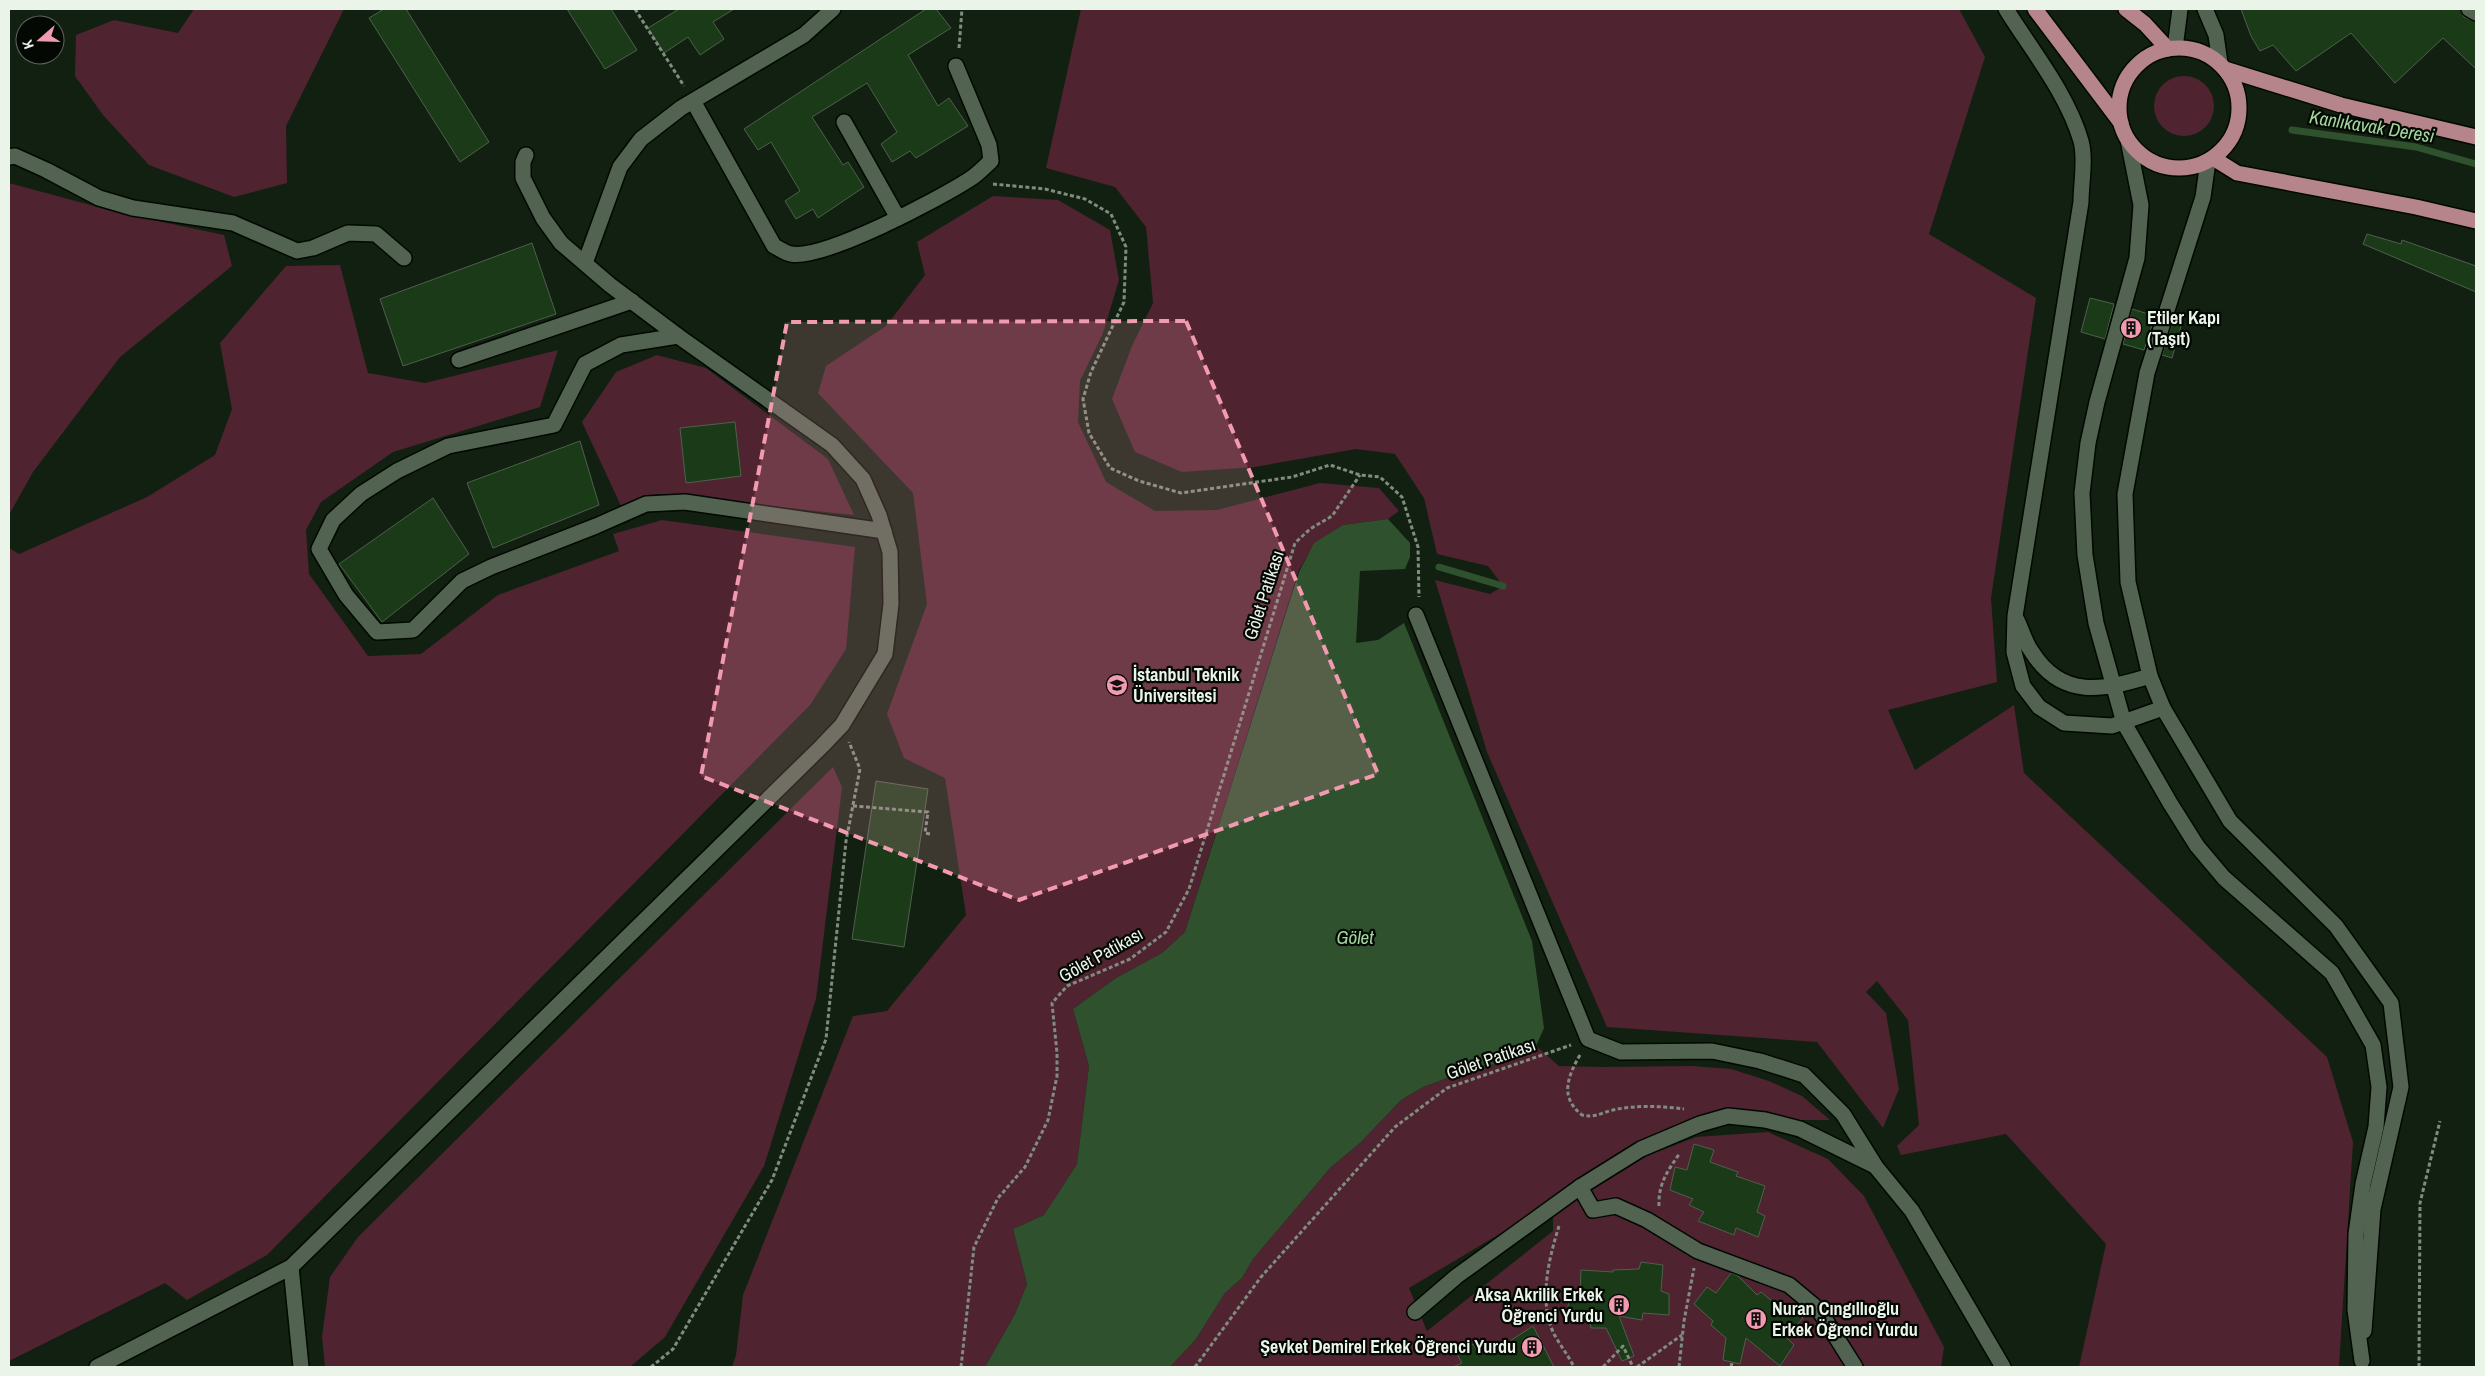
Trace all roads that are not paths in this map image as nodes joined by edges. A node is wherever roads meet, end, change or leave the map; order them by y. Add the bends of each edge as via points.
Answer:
1 (833, 9) edge
2 (2006, 9) edge
3 (2035, 9) edge
4 (2126, 9) edge
5 (2180, 9) edge
6 (2205, 9) edge
7 (2470, 9) edge
8 (2476, 13) edge
9 (2171, 48) junction
10 (956, 66) road end
11 (2223, 66) junction
12 (693, 101) junction
13 (844, 122) dead end
14 (2122, 124) junction
15 (2476, 137) edge
16 (2128, 140) junction
17 (526, 155) dead end
18 (9, 157) edge
19 (2210, 160) junction
20 (898, 218) junction
21 (2476, 221) edge
22 (404, 258) dead end
23 (585, 263) junction
24 (632, 301) junction
25 (678, 336) junction
26 (459, 360) dead end
27 (884, 531) junction
28 (1416, 614) road end
29 (2015, 616) junction
30 (2150, 676) junction
31 (2113, 687) junction
32 (2163, 708) junction
33 (2124, 723) junction
34 (1876, 1167) junction
35 (1580, 1187) junction
36 (291, 1267) junction
37 (1415, 1312) dead end
38 (2362, 1364) edge
39 (97, 1367) edge
40 (301, 1367) edge
41 (1855, 1367) edge
42 (2002, 1367) edge

1 - 12 street via 804,35
2 - 29 street via 2067,105 2081,143 2082,164 2081,202
3 - 14 main road
4 - 9 main road
5 - 9 street
6 - 11 street via 2216,35
7 - 8 street
9 - 11 main road via 2191,48 2207,54
9 - 14 main road via 2142,60 2125,82 2119,110
10 - 20 street via 989,145 991,161 972,178
11 - 15 main road via 2340,105
11 - 19 main road via 2233,81 2240,109 2232,137
12 - 20 street via 774,246 790,254 817,252
12 - 23 street via 641,138 620,167
13 - 20 street
14 - 16 main road
16 - 19 main road via 2140,154 2173,168 2191,167
16 - 31 street via 2141,205 2137,258 2097,402 2082,493 2086,565 2096,623
17 - 23 street via 523,178 543,218 561,243
18 - 22 street via 15,156 46,170 99,198 133,208 232,223 297,251 348,233 376,234
19 - 21 main road via 2237,173
19 - 30 street via 2203,198 2147,373 2125,494 2128,582
23 - 24 street
24 - 25 street
24 - 26 street
25 - 27 street via 832,445 863,479
25 - 27 street via 621,345 585,364 554,425 448,446 397,471 361,494 333,520 319,549 346,595 377,632 413,630 462,581 491,566 646,504 685,502
27 - 36 street via 890,552 891,604 885,654 842,725
28 - 34 street via 1588,1039 1621,1052 1712,1051 1804,1075 1843,1114
29 - 31 street via 2032,652 2054,678 2074,686
29 - 33 street via 2014,652 2023,686 2038,707 2064,722 2112,726
30 - 31 street
30 - 32 street
31 - 33 street
32 - 33 street
32 - 38 street via 2230,821 2336,926 2391,1003 2401,1087 2373,1209
33 - 38 street via 2197,846 2224,878 2332,973 2373,1045 2378,1087 2376,1127 2356,1234 2355,1310
34 - 35 street via 1800,1129 1765,1120 1728,1116 1641,1149
34 - 42 street via 1912,1211
35 - 37 street via 1457,1276
35 - 41 street via 1593,1210 1616,1206 1698,1250 1789,1285 1819,1310
36 - 39 street
36 - 40 street

